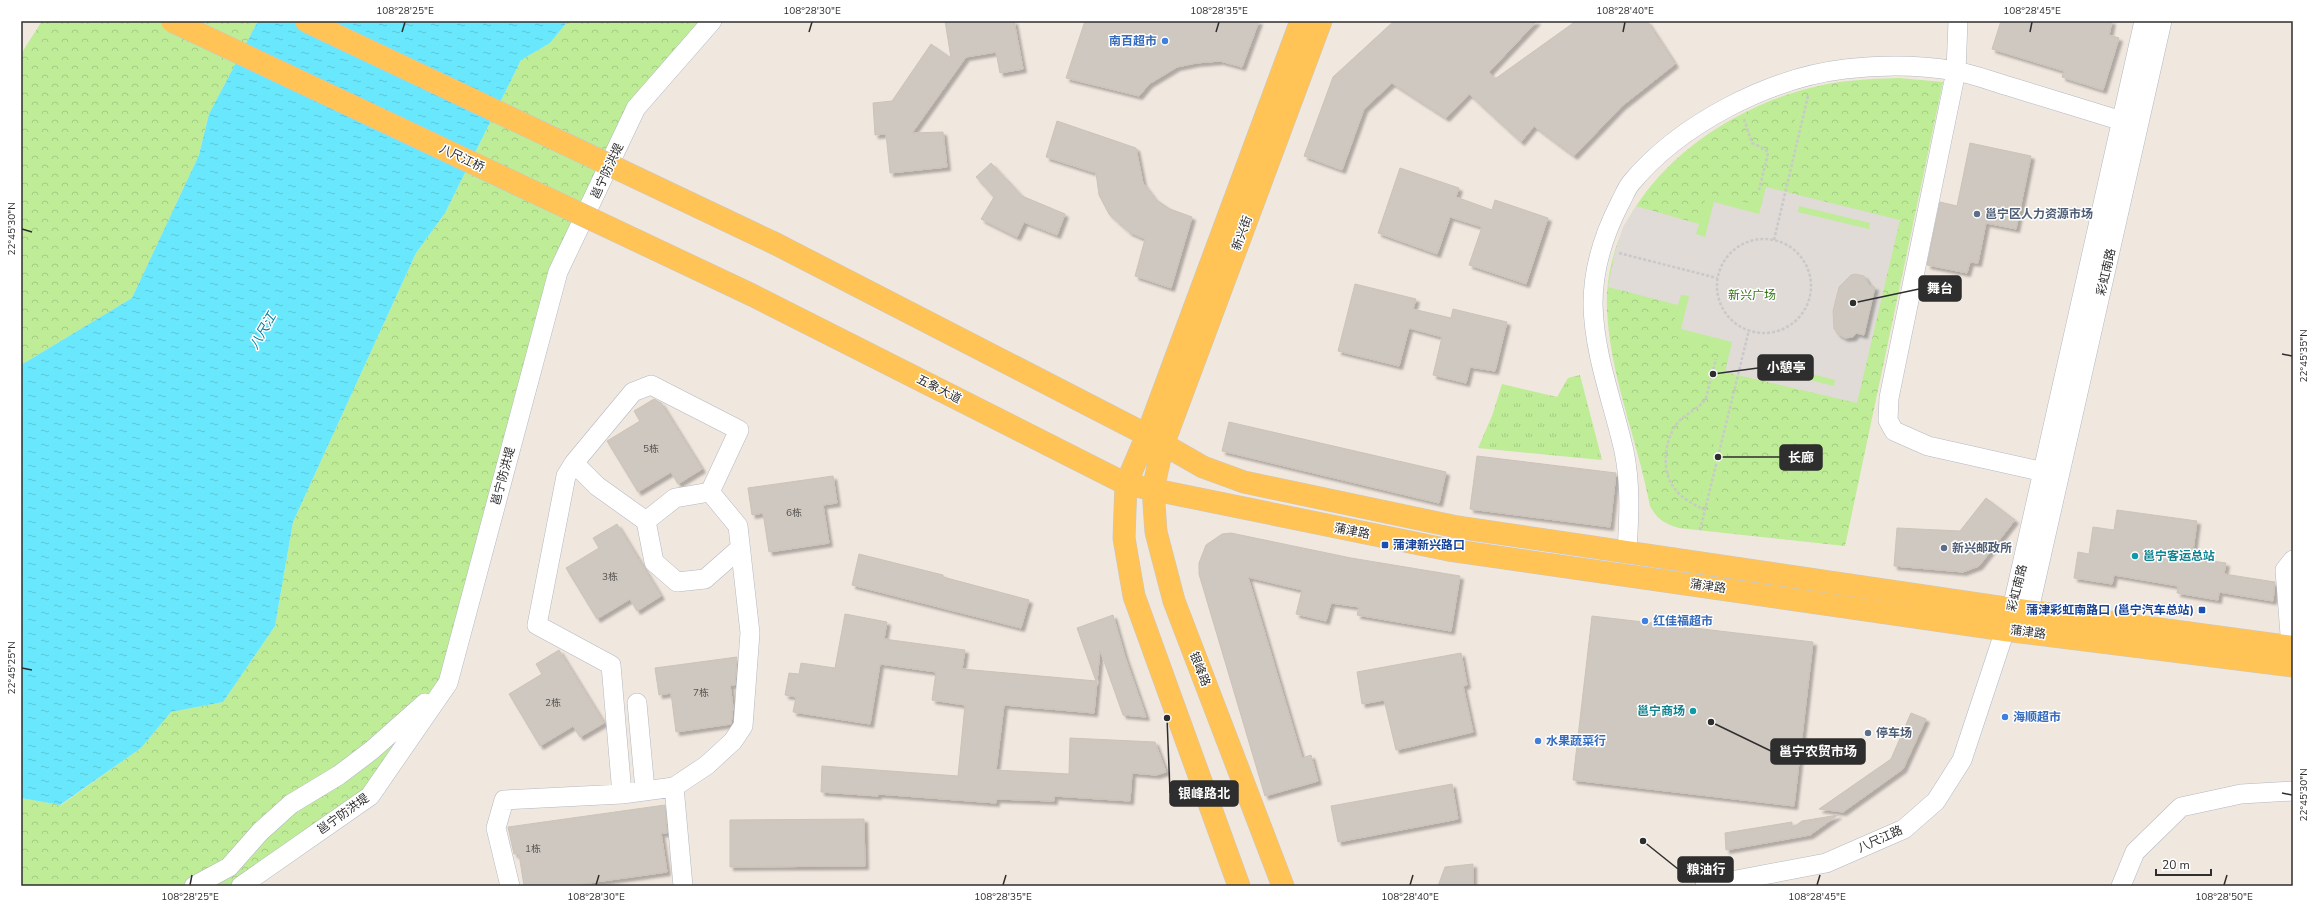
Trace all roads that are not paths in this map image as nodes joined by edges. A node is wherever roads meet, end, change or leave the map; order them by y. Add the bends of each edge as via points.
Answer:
1 (172, 21) edge
2 (306, 21) edge
3 (712, 21) edge
4 (1301, 21) edge
5 (1321, 21) edge
6 (1958, 21) edge
7 (2144, 21) edge
8 (2162, 21) edge
9 (1956, 71) junction
10 (2122, 121) junction
11 (752, 295) joint
12 (1155, 440) junction
13 (574, 463) junction
14 (2044, 472) junction
15 (1126, 484) junction
16 (1153, 489) junction
17 (710, 492) junction
18 (646, 521) junction
19 (739, 550) junction
20 (1627, 552) junction
21 (2293, 560) edge
22 (2021, 609) junction
23 (2005, 630) junction
24 (2292, 653) edge
25 (448, 683) junction
26 (638, 703) dead end
27 (674, 787) junction
28 (645, 790) junction
29 (2293, 791) edge
30 (622, 794) junction
31 (194, 886) edge
32 (241, 886) edge
33 (510, 886) edge
34 (681, 886) edge
35 (1239, 886) edge
36 (1283, 886) edge
37 (1705, 886) edge
38 (2121, 886) edge

1 - 11 main road, 八尺江桥, bridge
2 - 12 main road, bridge via 776,244
3 - 25 street, 邕宁防洪堤 via 636,108 558,272
4 - 12 main road, 新兴街
5 - 12 main road, 新兴街
6 - 9 street
7 - 10 street, 彩虹南路
8 - 22 street, 彩虹南路
9 - 10 street
9 - 14 street via 1888,398 1888,420 1894,431 1928,446
9 - 20 street via 1899,66 1844,69 1794,81 1706,118 1656,156 1630,185 1607,229 1597,262 1593,303 1598,352 1624,451 1629,485
10 - 14 street, 彩虹南路
11 - 15 main road, 五象大道
12 - 15 main road
12 - 16 main road, 银峰路
12 - 20 main road, 蒲津路 via 1203,467 1244,482 1457,527
13 - 17 street via 634,392 651,385 739,430
13 - 18 street via 597,486
13 - 30 street via 566,476 537,625 611,665
14 - 22 street, 彩虹南路
15 - 16 main road, 蒲津路
15 - 35 main road via 1124,538 1134,596
16 - 23 main road, 蒲津路 via 1449,550
16 - 36 main road, 银峰路 via 1156,532 1174,601
17 - 18 street via 675,498
17 - 19 street via 738,526
18 - 19 street via 654,562 677,582 705,579
19 - 27 street via 750,633 743,726 733,741 707,765
20 - 22 main road, 蒲津路
21 - 24 street via 2285,570
22 - 23 street, 彩虹南路
22 - 24 main road, 蒲津路
23 - 24 main road, 蒲津路
23 - 37 street, 八尺江路 via 1962,760 1936,800 1904,829 1826,863
25 - 31 street via 372,750 339,775 291,804 260,832 229,867
25 - 32 street, 邕宁防洪堤 via 370,796
26 - 28 street
27 - 28 street
27 - 34 street
28 - 30 street
29 - 38 street via 2241,794 2181,807 2135,852
30 - 33 street via 504,800 496,828

